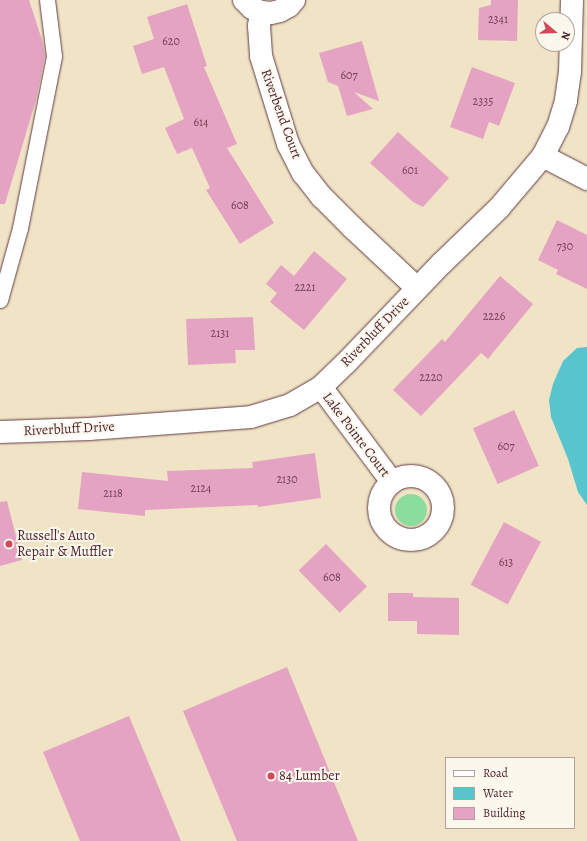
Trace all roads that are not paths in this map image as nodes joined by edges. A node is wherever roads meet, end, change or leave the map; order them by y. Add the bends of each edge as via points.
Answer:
1 (47, 0) edge
2 (244, 0) edge
3 (294, 0) edge
4 (572, 0) edge
5 (262, 12) junction
6 (543, 156) junction
7 (587, 179) edge
8 (417, 288) junction
9 (0, 300) edge
10 (321, 387) junction
11 (0, 432) edge
12 (392, 482) dead end

1 - 9 lane via 54,56 20,228
2 - 5 street via 252,8
3 - 5 street via 280,11
4 - 6 street, Riverbluff Drive via 570,72 566,100 558,127
5 - 8 street, Riverbend Court via 259,26 261,56 288,144 303,173 322,197
6 - 7 street
6 - 8 street, Riverbluff Drive via 498,208
8 - 10 street, Riverbluff Drive
10 - 11 street, Riverbluff Drive via 290,405 251,417 89,429
10 - 12 street, Lake Pointe Court

